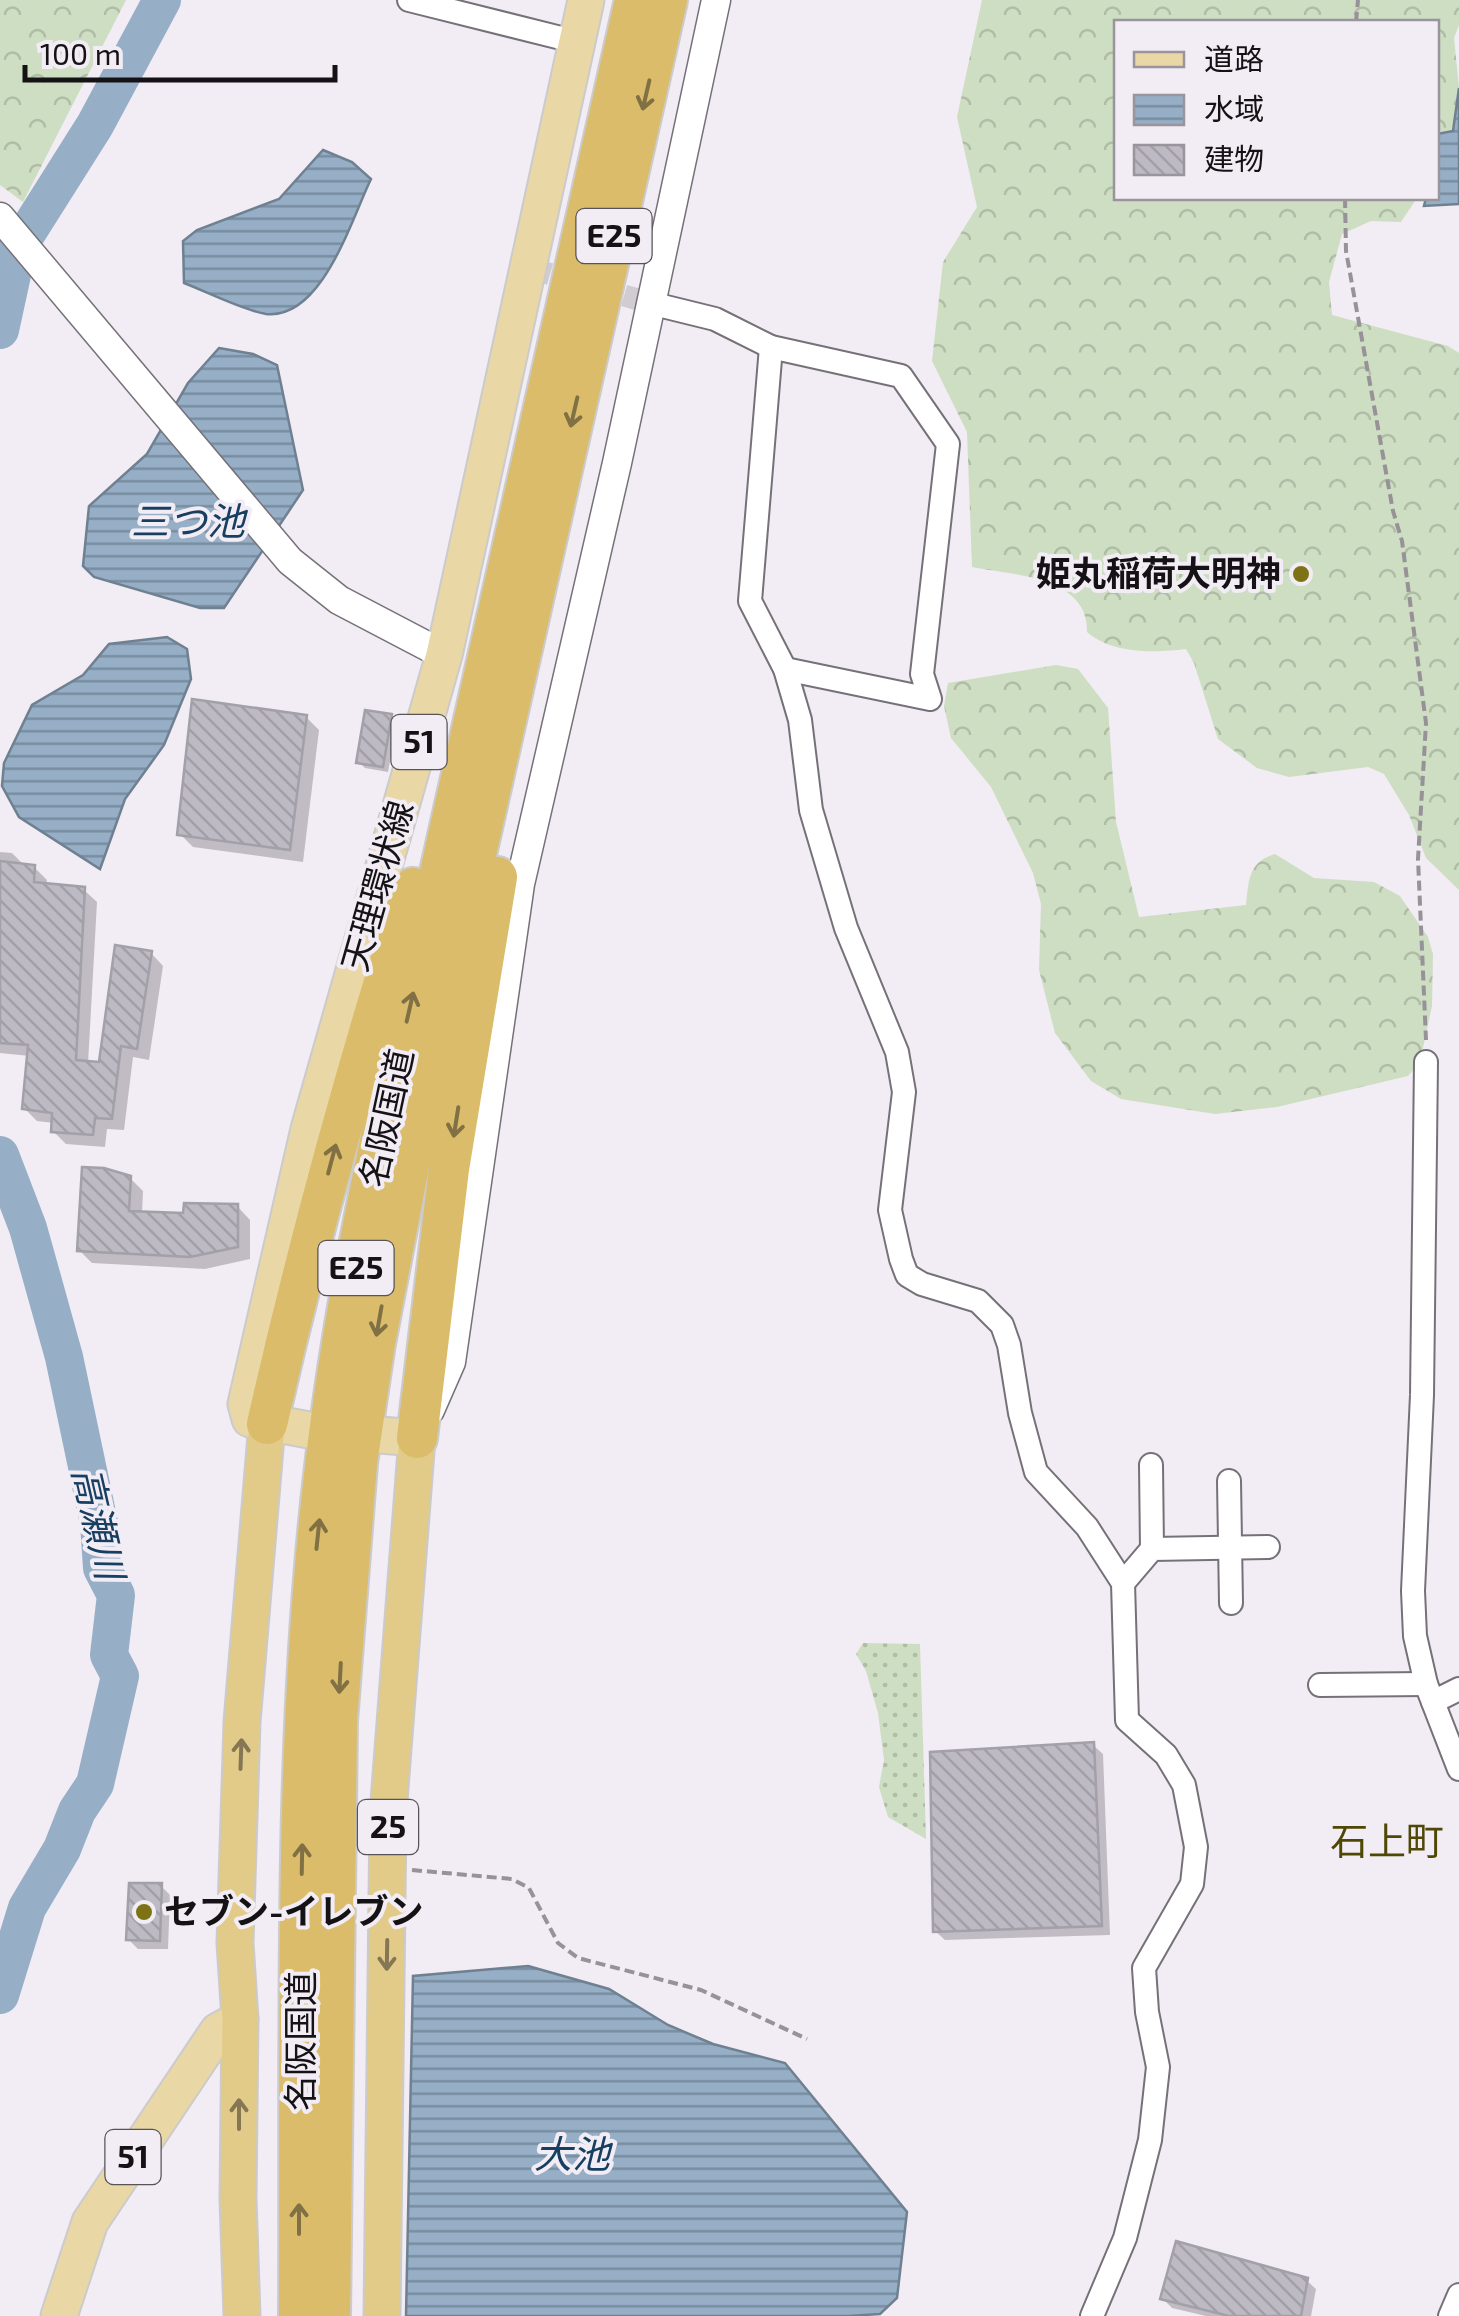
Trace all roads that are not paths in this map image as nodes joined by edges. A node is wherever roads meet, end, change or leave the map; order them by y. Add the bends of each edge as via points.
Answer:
1 (409, 0) edge
2 (586, 0) edge
3 (636, 0) edge
4 (667, 0) edge
5 (716, 0) edge
6 (577, 42) junction
7 (0, 217) edge
8 (581, 242) junction
9 (650, 303) junction
10 (771, 347) junction
11 (560, 472) junction
12 (444, 655) junction
13 (785, 669) junction
14 (1426, 1062) road end
15 (267, 1424) junction
16 (310, 1430) dead end
17 (399, 1437) junction
18 (1151, 1465) dead end
19 (1229, 1481) dead end
20 (1268, 1547) dead end
21 (1231, 1548) junction
22 (1152, 1549) junction
23 (1123, 1583) junction
24 (1230, 1603) dead end
25 (1320, 1685) dead end
26 (1459, 1689) edge
27 (1430, 1693) junction
28 (1459, 1768) edge
29 (240, 2019) junction
30 (1459, 2294) edge
31 (59, 2316) edge
32 (242, 2316) edge
33 (299, 2316) edge
34 (330, 2316) edge
35 (382, 2316) edge
36 (1092, 2316) edge
37 (1450, 2316) edge

1 - 6 street
2 - 6 main road, 天理環状線 / 51
3 - 8 highway, 名阪国道 / E25
4 -> 11 highway, 名阪国道 / E25
5 - 9 street
6 - 12 main road, 天理環状線 / 51
7 - 12 street via 290,561 339,600
15 -> 8 highway, E25 via 331,1160 449,772 536,399
33 -> 8 highway, 名阪国道 / E25 via 306,1714 327,1448 394,1079
9 - 10 street via 715,319
9 - 17 street via 520,884 451,1362
10 - 13 street via 750,601
10 - 13 street via 901,376 948,444 922,674 930,699
11 -> 17 highway, E25
11 -> 34 highway, 名阪国道 / E25 via 425,1082 358,1463 338,1721
12 - 15 main road, 天理環状線 / 51 via 300,1166 246,1404 250,1419
13 - 23 street via 826,861 898,1052 904,1092 890,1210 900,1259 907,1275 978,1301 1002,1325 1036,1472 1087,1528
14 - 27 street via 1412,1591
15 - 16 main road
29 -> 15 highway via 242,1722
17 -> 35 highway, 25
18 - 22 street
19 - 21 street
20 - 21 street
21 - 22 street
21 - 24 street
22 - 23 street
23 - 36 street via 1127,1720 1166,1755 1184,1785 1196,1847 1192,1884 1144,1968 1158,2067 1150,2140 1124,2238
25 - 27 street
26 - 27 street
27 - 28 street
29 - 31 main road, 51 via 218,2031 90,2222
32 -> 29 highway
30 - 37 street

